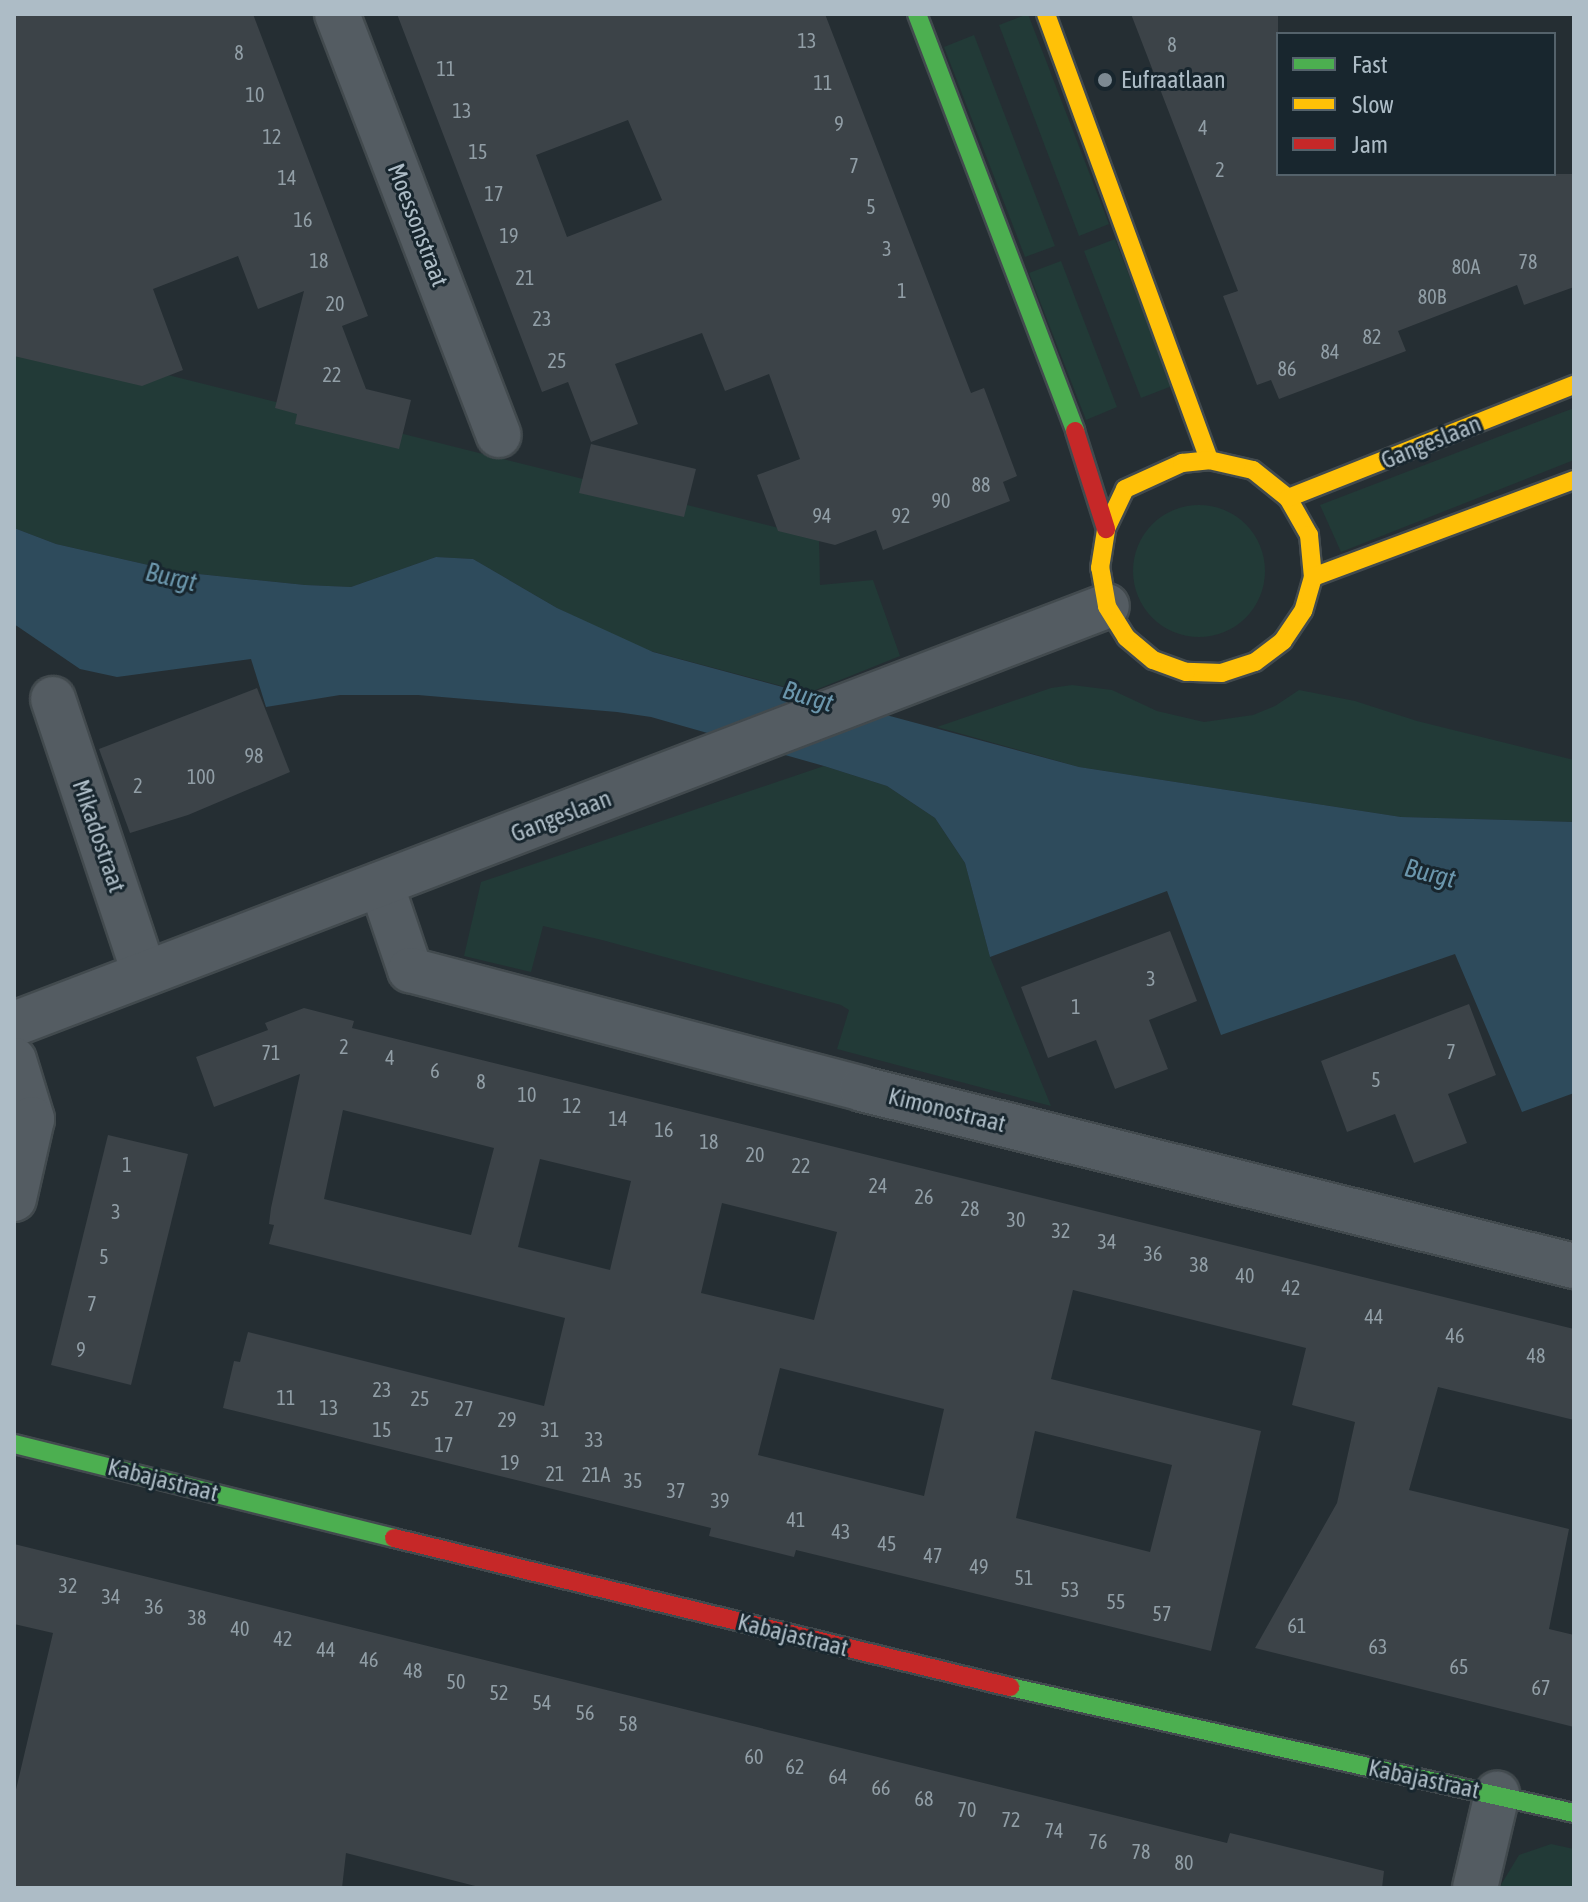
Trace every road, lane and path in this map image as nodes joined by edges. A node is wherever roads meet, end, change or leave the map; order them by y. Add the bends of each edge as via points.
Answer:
1 (337, 14) edge
2 (917, 14) edge
3 (1046, 14) edge
4 (1574, 385) edge
5 (499, 435) dead end
6 (1209, 460) junction
7 (1574, 480) edge
8 (1288, 498) junction
9 (1106, 529) junction
10 (1313, 577) junction
11 (1107, 606) junction
12 (53, 699) dead end
13 (381, 884) junction
14 (144, 972) junction
15 (14, 1024) edge
16 (14, 1060) edge
17 (14, 1199) edge
18 (1574, 1266) edge
19 (14, 1444) edge
20 (1497, 1794) junction
21 (1574, 1813) edge
22 (1475, 1888) edge

1 - 5 street, Moessonstraat
2 - 9 street via 1078,438
3 - 6 street
4 - 8 street, Gangeslaan
6 - 8 street via 1253,470
6 - 9 street via 1182,463 1125,489
7 - 10 street
8 - 10 street via 1309,535
9 - 11 street via 1100,568
10 - 11 street via 1303,611 1283,641 1255,662 1222,673 1186,672 1153,660 1126,637
11 - 13 street, Gangeslaan
12 - 14 street, Mikadostraat
13 - 14 street, Gangeslaan
13 - 18 street, Kimonostraat via 410,970
14 - 15 street, Gangeslaan
16 - 17 street via 32,1119
19 - 20 street, Kabajastraat via 782,1634 1248,1743
20 - 21 street, Kabajastraat
20 - 22 street

